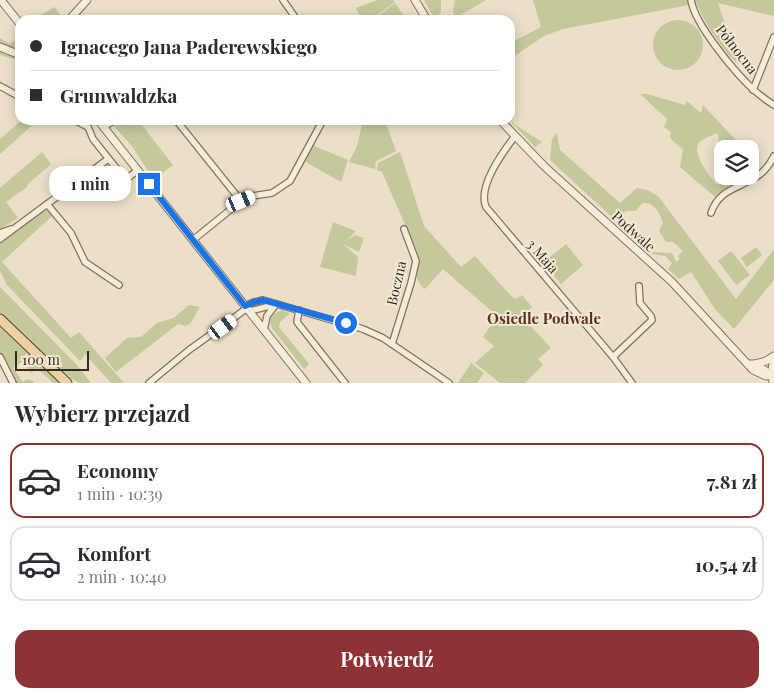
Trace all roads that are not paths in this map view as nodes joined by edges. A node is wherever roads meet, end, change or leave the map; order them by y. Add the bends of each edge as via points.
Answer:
1 (0, 0) edge
2 (86, 0) edge
3 (283, 0) edge
4 (415, 0) edge
5 (691, 0) edge
6 (73, 15) edge
7 (294, 15) edge
8 (424, 15) edge
9 (15, 17) edge
10 (774, 37) edge
11 (0, 47) edge
12 (8, 50) junction
13 (15, 50) edge
14 (15, 52) edge
15 (0, 86) edge
16 (753, 90) junction
17 (15, 94) edge
18 (774, 105) edge
19 (106, 125) edge
20 (180, 125) edge
21 (320, 125) edge
22 (505, 125) edge
23 (86, 126) edge
24 (103, 127) joint
25 (515, 136) junction
26 (774, 156) edge
27 (108, 158) junction
28 (138, 170) junction
29 (241, 201) junction
30 (47, 204) junction
31 (711, 213) dead end
32 (13, 228) junction
33 (404, 229) dead end
34 (0, 233) edge
35 (0, 239) edge
36 (193, 240) junction
37 (119, 285) dead end
38 (639, 286) dead end
39 (276, 304) junction
40 (247, 308) junction
41 (299, 310) junction
42 (0, 319) edge
43 (264, 330) junction
44 (392, 344) junction
45 (613, 357) junction
46 (774, 357) edge
47 (1, 361) edge
48 (751, 364) junction
49 (772, 379) edge
50 (13, 383) edge
51 (67, 383) edge
52 (149, 383) edge
53 (306, 383) edge
54 (344, 383) edge
55 (449, 383) edge
56 (632, 383) edge

1 - 9 street
2 - 6 street
3 - 7 street
4 - 8 street
5 - 16 street, Północna via 707,32
10 - 16 street
11 - 12 street
12 - 13 street
12 - 14 street
15 - 17 street
16 - 18 street, Północna
19 - 24 street
20 - 29 street
21 - 29 street via 290,181 272,193
22 - 25 street, Podwale
23 - 27 street
24 - 28 street
25 - 45 street, 3 Maja via 486,184 483,196 486,207
25 - 48 street, Podwale via 672,282
26 - 31 street via 760,174 718,199
27 - 28 street via 124,178
27 - 30 street
28 - 36 street
29 - 36 street
30 - 32 street
30 - 37 street via 71,232 85,262
32 - 34 street
32 - 35 street
33 - 44 street, Boczna via 416,261
36 - 40 street
38 - 45 street via 640,303 652,320
39 - 40 street via 263,300
39 - 41 street
39 - 43 street via 267,316
40 - 43 street
40 - 52 street
41 - 44 street via 363,328
41 - 54 street via 297,322
42 - 51 main road
43 - 53 street
44 - 55 street
45 - 56 street, 3 Maja
46 - 48 street
46 - 49 street
47 - 50 street
48 - 49 street, Podwale via 755,372

